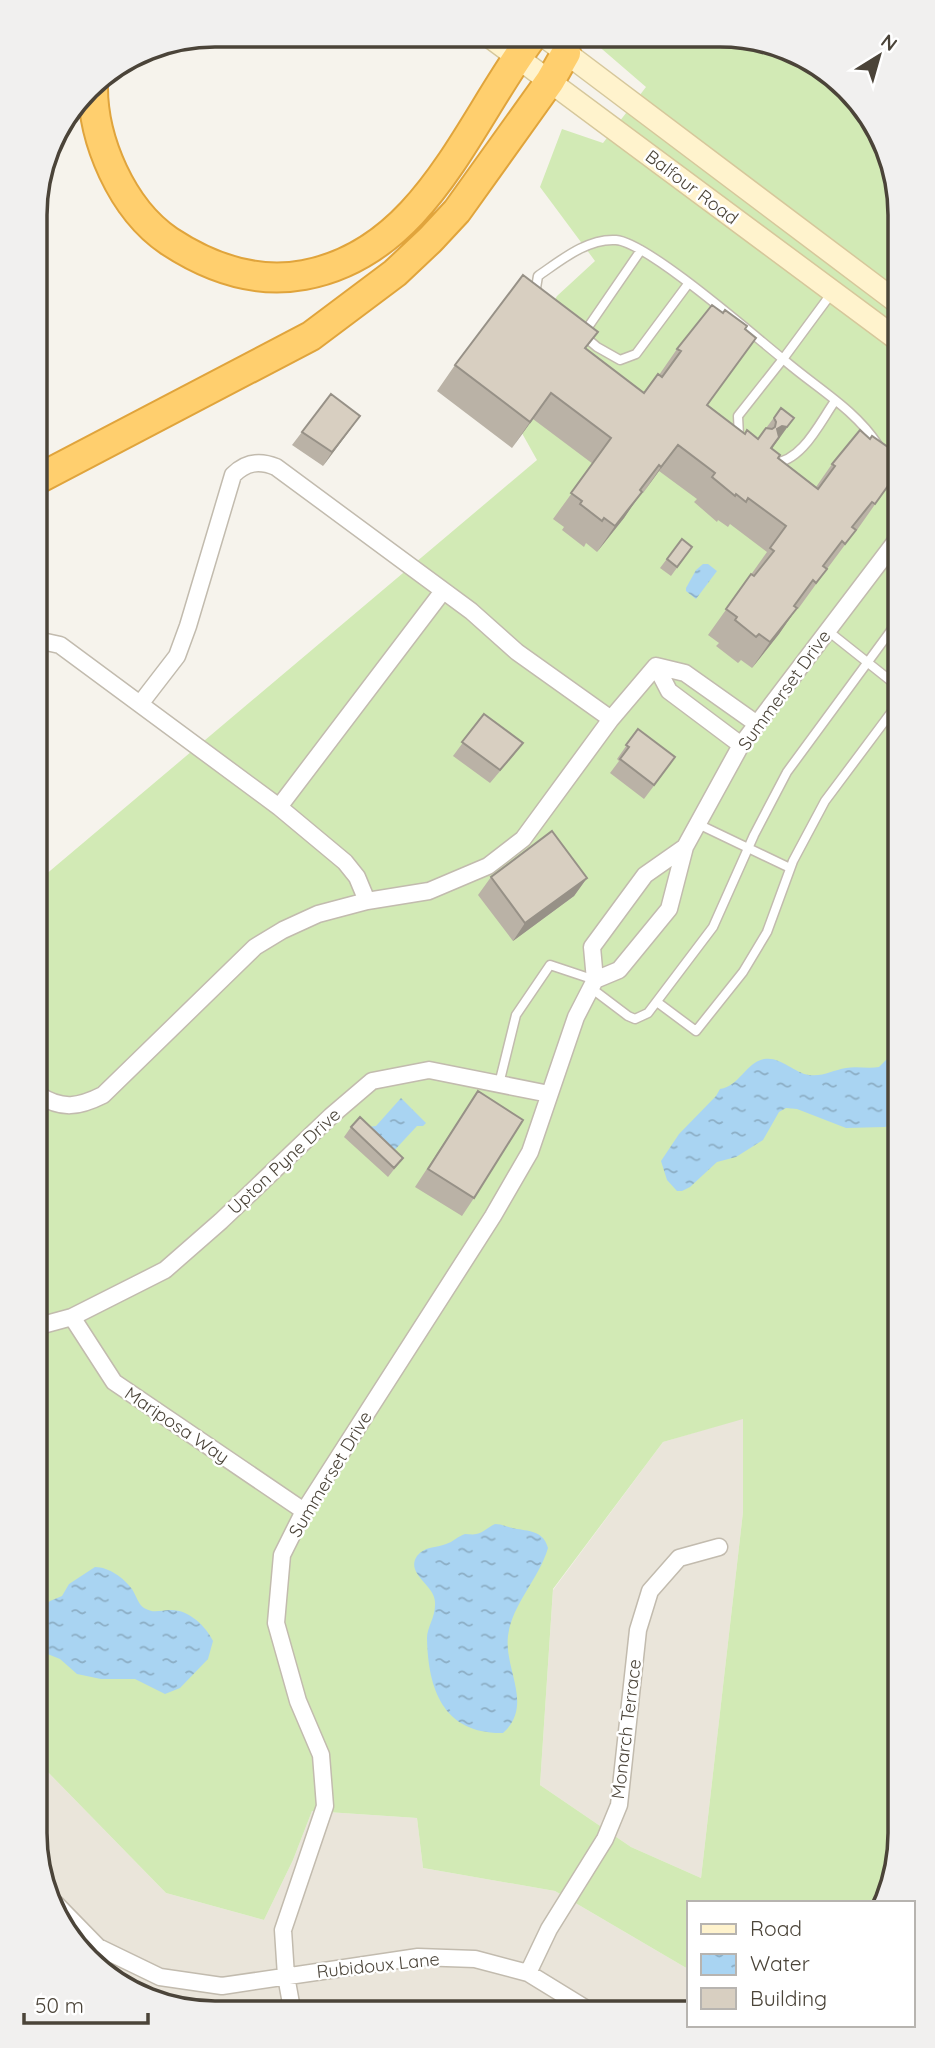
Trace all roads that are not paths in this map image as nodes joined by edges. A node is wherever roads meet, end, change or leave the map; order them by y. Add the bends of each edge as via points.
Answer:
1 (524, 47) edge
2 (555, 47) edge
3 (558, 47) edge
4 (550, 81) junction
5 (94, 100) edge
6 (640, 250) junction
7 (688, 284) junction
8 (833, 291) junction
9 (888, 295) edge
10 (540, 298) edge
11 (888, 332) edge
12 (783, 359) junction
13 (835, 401) junction
14 (745, 443) edge
15 (884, 456) edge
16 (765, 458) edge
17 (48, 474) edge
18 (888, 551) edge
19 (443, 591) junction
20 (828, 631) junction
21 (888, 635) edge
22 (48, 642) edge
23 (867, 662) junction
24 (656, 666) junction
25 (888, 679) edge
26 (700, 684) junction
27 (140, 704) junction
28 (686, 704) junction
29 (888, 717) edge
30 (611, 719) junction
31 (757, 724) junction
32 (741, 745) junction
33 (278, 807) junction
34 (698, 824) junction
35 (748, 846) junction
36 (685, 847) junction
37 (790, 868) junction
38 (367, 901) junction
39 (593, 984) junction
40 (657, 1002) junction
41 (499, 1084) junction
42 (549, 1094) junction
43 (47, 1100) edge
44 (72, 1317) junction
45 (47, 1324) edge
46 (304, 1511) junction
47 (719, 1547) dead end
48 (73, 1921) edge
49 (528, 1973) junction
50 (286, 1976) junction
51 (291, 2001) edge
52 (574, 2001) edge

1 - 4 main road, Balfour Road
1 - 5 highway via 472,132 413,214 369,251 320,272 294,277 243,275 218,268 164,237 138,212 110,162
2 - 4 highway
3 - 9 main road, Balfour Road
4 - 8 main road, Balfour Road
4 - 17 highway via 457,211 396,273 362,300 267,360
6 - 7 lane
6 - 7 lane via 579,334 597,347 621,360 636,354
6 - 10 lane via 617,240 594,243 538,276
7 - 12 lane
8 - 11 main road, Balfour Road
8 - 12 lane
12 - 13 lane
12 - 14 lane via 738,416 739,438
13 - 15 lane via 870,433
13 - 16 lane via 803,447 783,463
18 - 20 street, Summerset Drive
19 - 27 street via 276,467 252,463 241,467 233,475 177,656
19 - 30 street via 517,652
19 - 33 street
20 - 23 lane
20 - 31 street, Summerset Drive
21 - 23 lane
22 - 27 street via 60,645
23 - 25 lane
23 - 35 lane via 787,772
24 - 26 street via 685,673
24 - 28 street via 669,691
24 - 30 street
26 - 28 street
26 - 31 street
27 - 33 street
28 - 32 street
29 - 37 lane via 825,801
30 - 38 street via 523,839 488,866 429,891
31 - 32 street, Summerset Drive
32 - 34 street, Summerset Drive
33 - 38 street via 345,862
34 - 35 lane
34 - 36 street, Summerset Drive
35 - 37 lane
35 - 40 lane via 713,927
36 - 39 street, Summerset Drive via 669,909 619,970
36 - 39 street, Summerset Drive via 645,875 592,947
37 - 40 lane via 767,932 743,972 696,1031
38 - 43 street via 318,914 255,947 103,1095 70,1107
39 - 40 lane via 635,1019
39 - 41 lane via 550,965 516,1015
39 - 42 street, Summerset Drive via 576,1017
41 - 42 street, Upton Pyne Drive
41 - 44 street, Upton Pyne Drive via 429,1070 372,1081 165,1270
42 - 46 street, Summerset Drive via 530,1152
44 - 45 street, Upton Pyne Drive
44 - 46 street, Mariposa Way via 114,1382
46 - 50 street, Summerset Drive via 282,1556 276,1623 298,1701 320,1755 325,1806 283,1930
47 - 49 street, Monarch Terrace via 679,1558 650,1591 638,1630 619,1805 605,1839
48 - 50 street, Rubidoux Lane via 98,1947 160,1977 222,1986
49 - 50 street, Rubidoux Lane via 475,1959 418,1957
49 - 52 street, Rubidoux Lane
50 - 51 street, Summerset Drive

